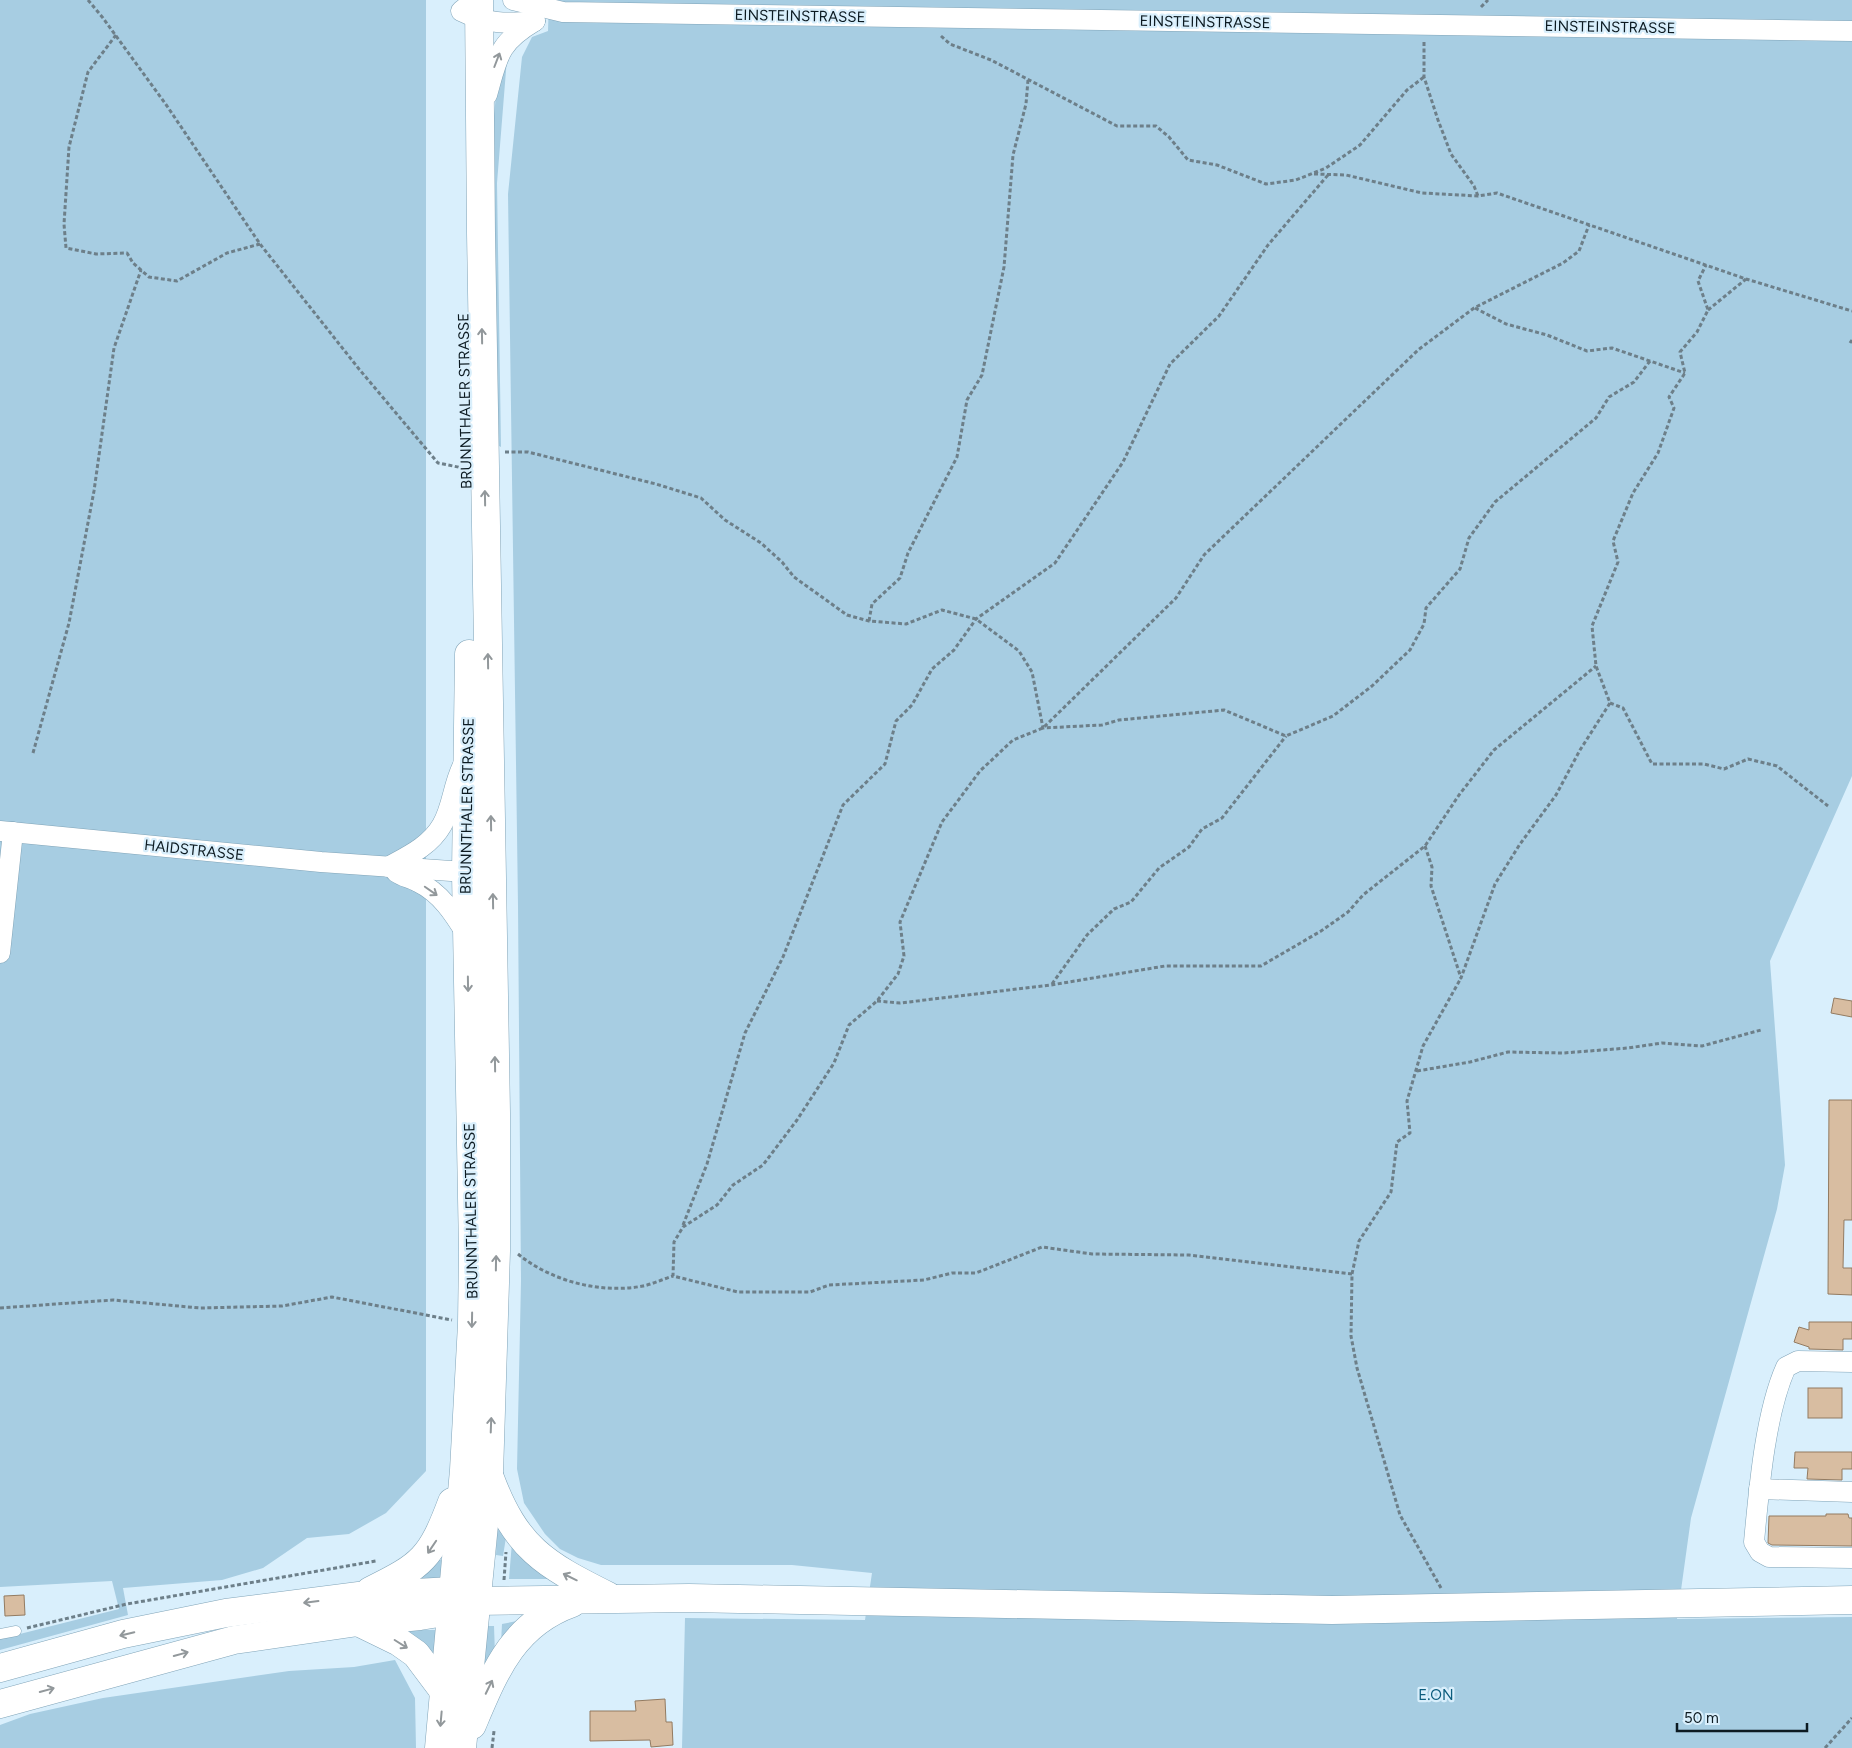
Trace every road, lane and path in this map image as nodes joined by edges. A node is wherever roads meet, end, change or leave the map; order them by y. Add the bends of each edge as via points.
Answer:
1 (88, 0) edge
2 (513, 0) edge
3 (471, 6) edge
4 (558, 12) junction
5 (917, 17) junction
6 (535, 21) junction
7 (1423, 25) junction
8 (1852, 31) edge
9 (116, 36) junction
10 (1424, 77) junction
11 (1028, 80) junction
12 (480, 124) junction
13 (1313, 174) junction
14 (1328, 174) junction
15 (1478, 196) junction
16 (1589, 225) junction
17 (260, 244) junction
18 (1706, 265) junction
19 (141, 270) junction
20 (1746, 279) junction
21 (1474, 308) junction
22 (1708, 310) junction
23 (1852, 311) edge
24 (1650, 361) junction
25 (1685, 373) junction
26 (507, 452) dead end
27 (466, 469) junction
28 (976, 619) junction
29 (868, 622) junction
30 (1596, 666) junction
31 (1610, 703) junction
32 (1043, 728) junction
33 (1286, 736) junction
34 (33, 753) dead end
35 (467, 758) junction
36 (1828, 806) dead end
37 (7, 831) edge
38 (1425, 846) junction
39 (388, 867) junction
40 (479, 873) junction
41 (467, 935) junction
42 (0, 953) edge
43 (1461, 978) junction
44 (1051, 985) junction
45 (877, 1001) junction
46 (1761, 1030) dead end
47 (1418, 1071) junction
48 (683, 1227) junction
49 (522, 1258) dead end
50 (1352, 1274) junction
51 (673, 1276) junction
52 (0, 1308) edge
53 (472, 1324) junction
54 (1852, 1362) edge
55 (476, 1472) junction
56 (1759, 1489) junction
57 (1852, 1492) edge
58 (505, 1558) dead end
59 (1852, 1558) edge
60 (382, 1560) dead end
61 (504, 1581) dead end
62 (1441, 1586) dead end
63 (583, 1599) junction
64 (613, 1599) junction
65 (1852, 1600) edge
66 (460, 1601) junction
67 (358, 1609) junction
68 (16, 1631) joint
69 (0, 1634) edge
70 (0, 1668) edge
71 (443, 1690) junction
72 (0, 1704) edge
73 (1852, 1718) edge
74 (439, 1748) edge
75 (462, 1748) edge
76 (1825, 1748) edge

1 - 9 path
2 - 4 street, EINSTEINSTRASSE
3 - 6 street, EINSTEINSTRASSE via 510,23
3 - 12 main road, BRUNNTHALER STRASSE
3 - 27 main road, BRUNNTHALER STRASSE
4 - 5 street, EINSTEINSTRASSE
4 - 6 street, EINSTEINSTRASSE
5 - 7 street, EINSTEINSTRASSE
5 - 11 path via 950,44
12 -> 6 street, EINSTEINSTRASSE via 496,60 509,40
7 - 8 street, EINSTEINSTRASSE
7 - 10 path
9 - 17 path
9 - 19 path via 88,72 69,148 64,224 66,248 96,254 127,253
10 - 13 path via 1407,90 1360,145
10 - 15 path via 1451,154
11 - 13 path via 1117,126 1156,126 1188,160 1217,165 1266,184
11 - 29 path via 1026,104 1013,155 1003,275 982,375 967,400 957,457 908,554 900,578 872,604
40 -> 12 main road, BRUNNTHALER STRASSE
13 - 14 path
14 - 15 path via 1346,175 1422,193
14 - 28 path via 1268,245 1219,316 1170,364 1123,462 1055,563
15 - 16 path via 1496,193
16 - 18 path
16 - 21 path via 1579,251 1563,263
17 - 19 path via 227,253 177,280 149,277
17 - 27 path via 438,463
18 - 20 path
18 - 22 path via 1698,281
19 - 34 path via 114,348 94,490 69,623
20 - 22 path
20 - 23 path
21 - 24 path via 1506,324 1547,335 1587,351 1612,348
21 - 32 path via 1418,350 1204,554 1176,598
22 - 25 path via 1697,332 1680,352
24 - 25 path
24 - 33 path via 1634,382 1609,397 1596,418 1494,502 1469,538 1460,570 1426,608 1424,624 1410,650 1372,686 1332,716
25 - 30 path via 1669,397 1674,408 1658,454 1633,493 1613,541 1618,562 1592,626
26 - 29 path via 528,452 700,498 725,520 761,543 794,577 847,615
27 - 35 main road, BRUNNTHALER STRASSE via 470,684
28 - 29 path via 942,610 906,624
28 - 32 path via 1019,651 1032,672
28 - 48 path via 954,650 932,669 912,705 896,721 885,764 843,805 784,957 745,1033 707,1164
30 - 31 path
30 - 38 path via 1494,750
31 - 36 path via 1623,708 1652,764 1704,764 1724,769 1748,759 1777,766
31 - 43 path via 1556,795 1495,884
32 - 33 path via 1102,725 1119,720 1224,710
32 - 45 path via 1013,740 980,771 942,822 900,922 904,956 898,974
33 - 44 path via 1222,818 1202,829 1189,847 1159,868 1131,902 1114,909 1087,935
35 - 39 street via 456,777 442,825 423,848
35 - 40 main road, BRUNNTHALER STRASSE
37 - 39 street, HAIDSTRASSE
37 - 42 street
38 - 43 path via 1432,867 1431,886
38 - 44 path via 1363,895 1348,912 1261,966 1165,966
39 - 40 street, HAIDSTRASSE
39 -> 41 street, HAIDSTRASSE via 437,895
40 - 41 main road, BRUNNTHALER STRASSE
55 -> 40 main road, BRUNNTHALER STRASSE via 496,1251
41 -> 53 main road, BRUNNTHALER STRASSE
43 - 47 path via 1424,1046
44 - 45 path via 900,1003
45 - 48 path via 848,1025 834,1063 763,1165 733,1186 717,1205
46 - 47 path via 1702,1046 1662,1043 1563,1053 1508,1052
47 - 50 path via 1407,1101 1410,1133 1397,1142 1391,1192 1359,1241
48 - 51 path via 674,1242
49 - 51 path via 560,1280 596,1287 642,1286
50 - 51 path via 1189,1255 1092,1254 1042,1247 976,1272 952,1273 924,1280 829,1285 810,1292 738,1292
50 - 62 path via 1351,1336 1388,1480 1400,1515
52 - 53 path via 113,1300 200,1308 282,1306 332,1297
53 - 55 main road, BRUNNTHALER STRASSE
54 - 56 street via 1798,1361 1786,1367 1778,1384
64 -> 55 main road via 561,1573 530,1549 514,1529 497,1497
55 - 66 main road, BRUNNTHALER STRASSE
55 -> 67 main road via 431,1550 412,1570
56 - 57 street
56 - 59 street via 1754,1542 1760,1552 1784,1559
58 - 61 path
60 - 68 path via 127,1604
63 - 64 main road
63 - 66 main road
75 -> 63 main road via 491,1682 521,1635 552,1610
64 - 65 main road via 1332,1610
66 - 67 main road
66 - 71 main road
66 - 75 main road
67 -> 70 main road via 226,1613 165,1624
67 -> 71 main road via 416,1654
72 -> 67 main road
68 - 69 lane
71 -> 74 main road
73 - 76 path

